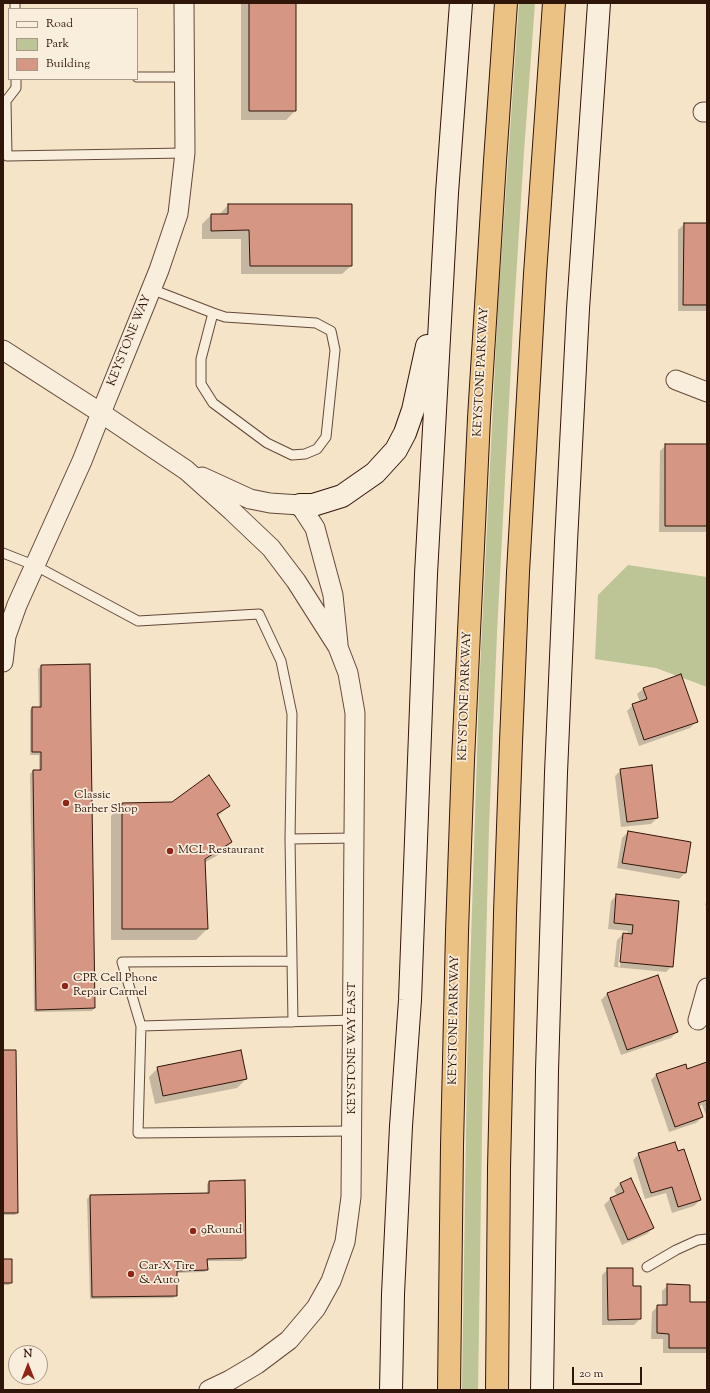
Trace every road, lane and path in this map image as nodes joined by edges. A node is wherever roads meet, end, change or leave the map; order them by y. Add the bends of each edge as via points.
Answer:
1 (184, 3) edge
2 (461, 3) edge
3 (506, 3) edge
4 (554, 3) edge
5 (599, 3) edge
6 (138, 77) edge
7 (185, 77) junction
8 (16, 80) edge
9 (185, 153) junction
10 (442, 278) junction
11 (151, 289) junction
12 (213, 312) junction
13 (3, 350) edge
14 (676, 380) dead end
15 (707, 392) edge
16 (101, 413) junction
17 (186, 470) junction
18 (300, 505) junction
19 (3, 553) edge
20 (36, 566) junction
21 (5, 630) edge
22 (338, 647) junction
23 (3, 662) edge
24 (354, 838) junction
25 (290, 839) junction
26 (292, 961) junction
27 (707, 988) edge
28 (353, 1020) junction
29 (698, 1020) dead end
30 (293, 1022) junction
31 (141, 1026) junction
32 (352, 1131) junction
33 (707, 1239) edge
34 (648, 1267) dead end
35 (208, 1390) edge
36 (391, 1390) edge
37 (449, 1390) edge
38 (497, 1390) edge
39 (542, 1390) edge

1 - 7 street, KEYSTONE WAY
2 - 10 main road
3 - 37 highway, KEYSTONE PARKWAY via 479,418 464,737 452,1146
4 - 38 highway via 528,398 511,742 505,906
5 - 39 main road via 565,550 546,1079
6 - 7 lane
7 - 9 street, KEYSTONE WAY
8 - 9 lane via 16,88 6,101 7,156
9 - 11 street, KEYSTONE WAY via 178,214
10 - 18 main road via 413,410 396,450 375,473 342,496
10 - 36 main road via 422,643 410,1000 392,1294
11 - 12 lane
11 - 16 street, KEYSTONE WAY
12 - 12 lane via 225,317 316,323 331,331 336,350 326,437 317,449 305,454 292,455 267,443 213,403 201,384 201,359
13 - 16 street, KEYSTONE WAY EAST
14 - 15 street
16 - 17 street, KEYSTONE WAY EAST
16 - 20 street, KEYSTONE WAY
17 - 18 street, KEYSTONE WAY EAST via 250,499
17 - 22 street, KEYSTONE WAY EAST via 271,548 296,581
18 - 22 street, KEYSTONE WAY EAST via 316,528 333,594
19 - 20 lane
20 - 21 street, KEYSTONE WAY
20 - 25 lane via 138,621 259,614 281,661 292,714
21 - 23 street, KEYSTONE WAY
22 - 24 street, KEYSTONE WAY EAST via 348,672 355,713
24 - 25 lane
24 - 28 street, KEYSTONE WAY EAST
25 - 26 lane
26 - 30 lane
26 - 31 lane via 122,962
27 - 29 street
28 - 30 lane
28 - 32 street, KEYSTONE WAY EAST
30 - 31 lane
31 - 32 lane via 138,1133
32 - 35 street, KEYSTONE WAY EAST via 351,1197 345,1242 331,1281 316,1308 289,1340 257,1364
33 - 34 lane via 698,1240 676,1250

